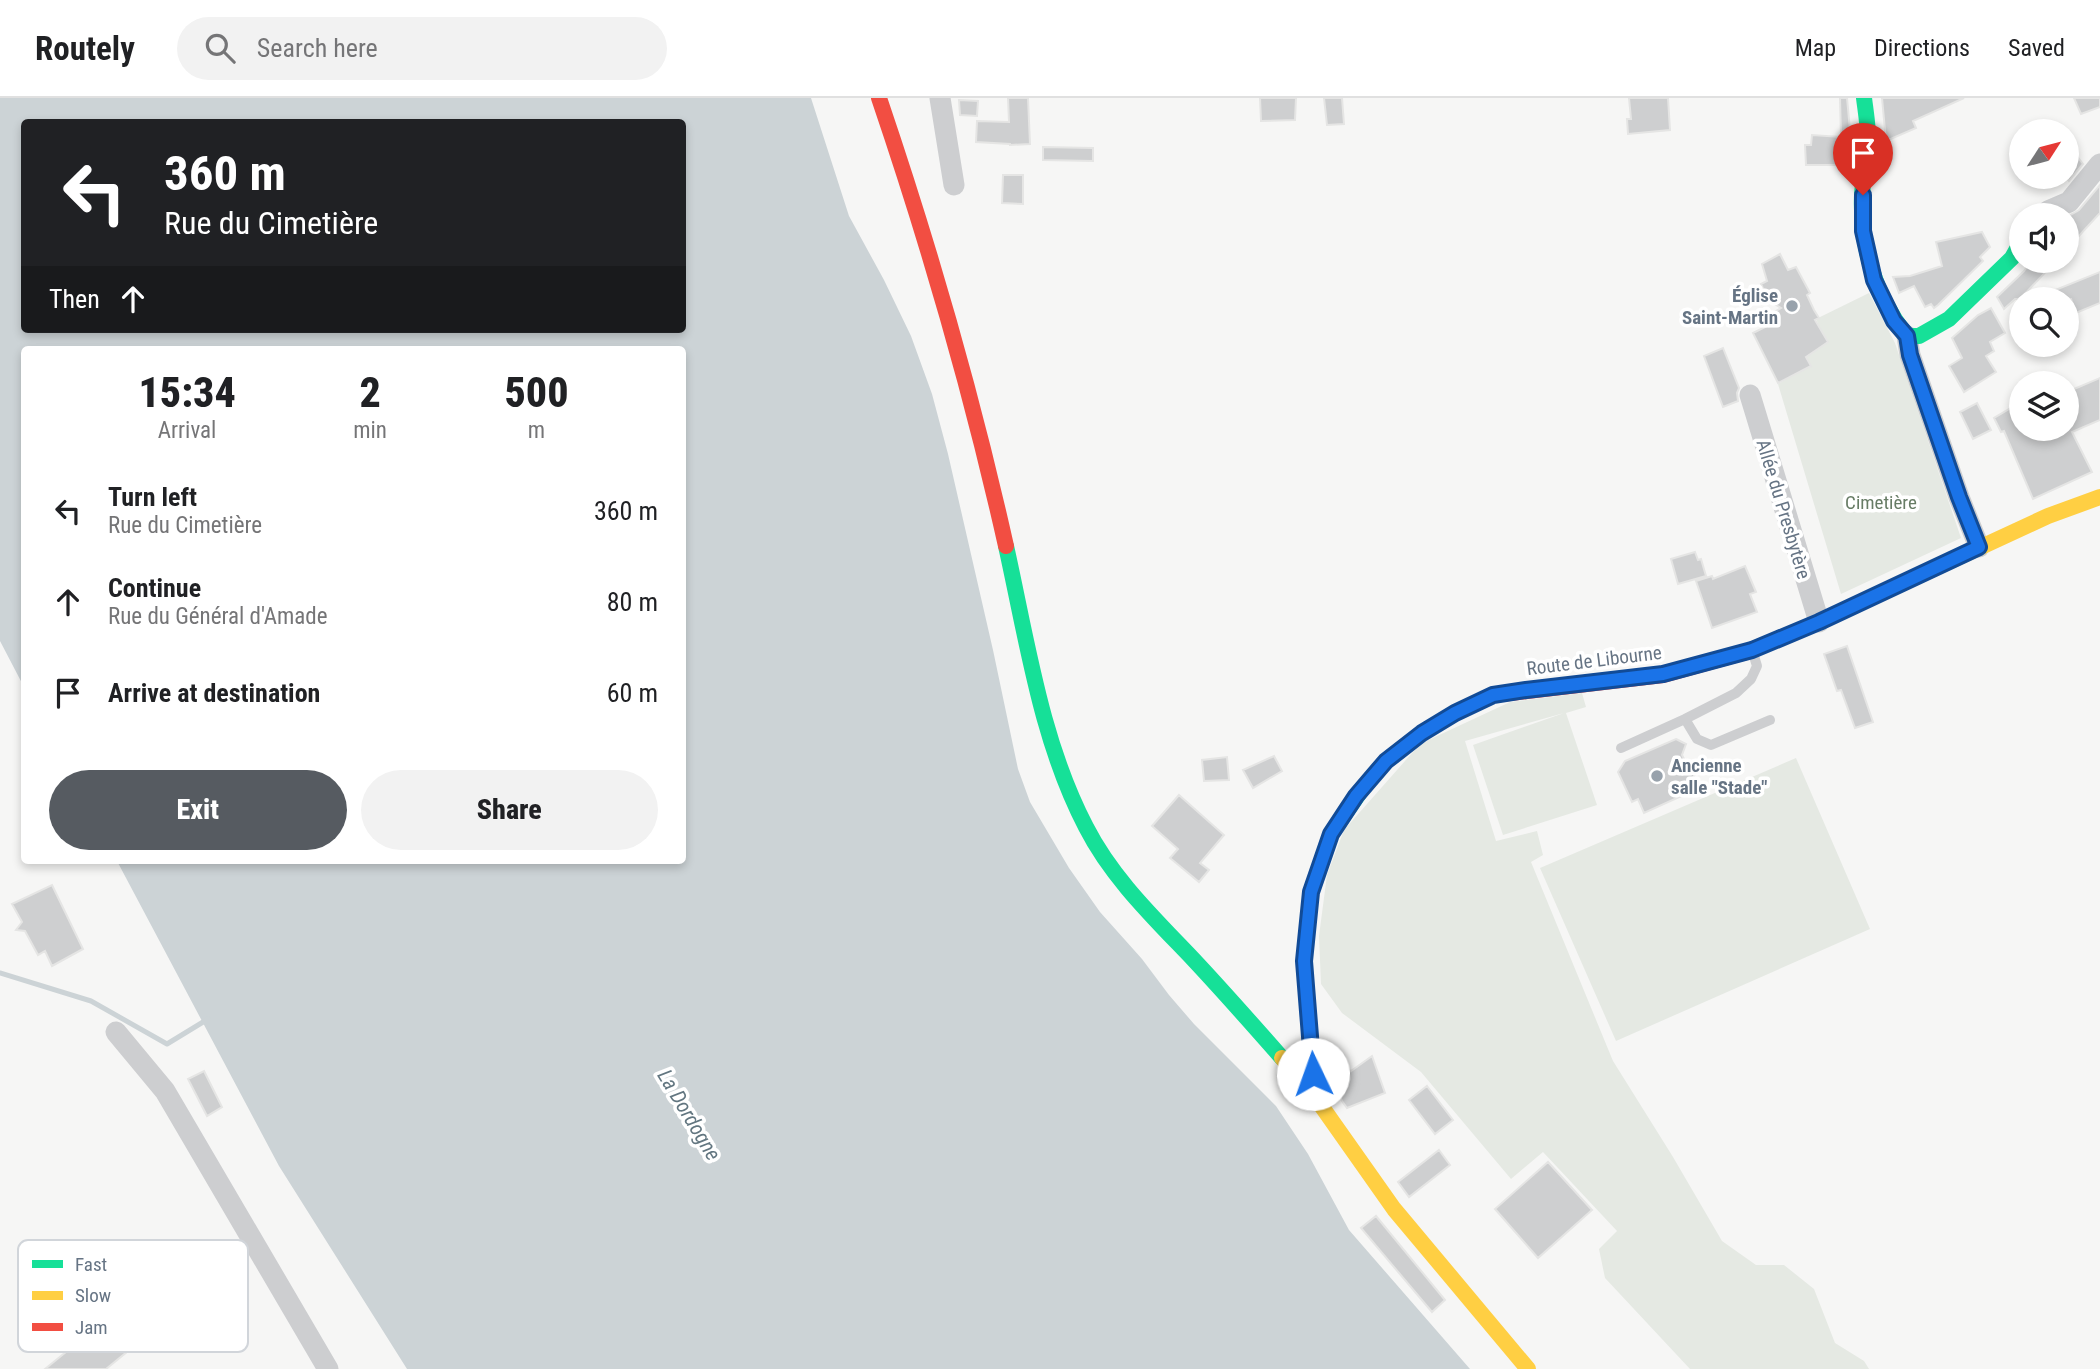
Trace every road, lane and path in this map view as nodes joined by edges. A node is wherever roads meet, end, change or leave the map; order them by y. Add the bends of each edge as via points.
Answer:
1 (879, 98) edge
2 (940, 98) edge
3 (1864, 98) edge
4 (2100, 164) edge
5 (954, 185) dead end
6 (2067, 203) edge
7 (2009, 261) edge
8 (1907, 336) junction
9 (1750, 395) dead end
10 (2100, 497) edge
11 (1979, 547) junction
12 (1819, 622) junction
13 (1752, 650) junction
14 (1685, 719) junction
15 (1770, 720) dead end
16 (1621, 748) dead end
17 (116, 1032) dead end
18 (1308, 1087) junction
19 (328, 1369) edge
20 (1528, 1369) edge

1 - 18 street via 949,318 1042,708 1063,775 1086,828 1121,883
2 - 5 street
3 - 8 street via 1868,145 1863,231 1874,280 1894,321
4 - 6 street
7 - 8 street via 1949,319 1919,336
8 - 11 street
9 - 12 street, Allée du Presbytère
10 - 11 street, Route de Libourne
11 - 12 street, Route de Libourne
12 - 13 street, Route de Libourne
13 - 14 lane via 1757,666 1751,679
13 - 18 street, Route de Libourne via 1663,674 1493,695 1422,733 1386,761 1331,834 1311,892 1304,961 1313,1074
14 - 15 lane via 1697,739 1711,745
14 - 16 lane
17 - 19 street via 165,1091
18 - 20 street via 1394,1209

